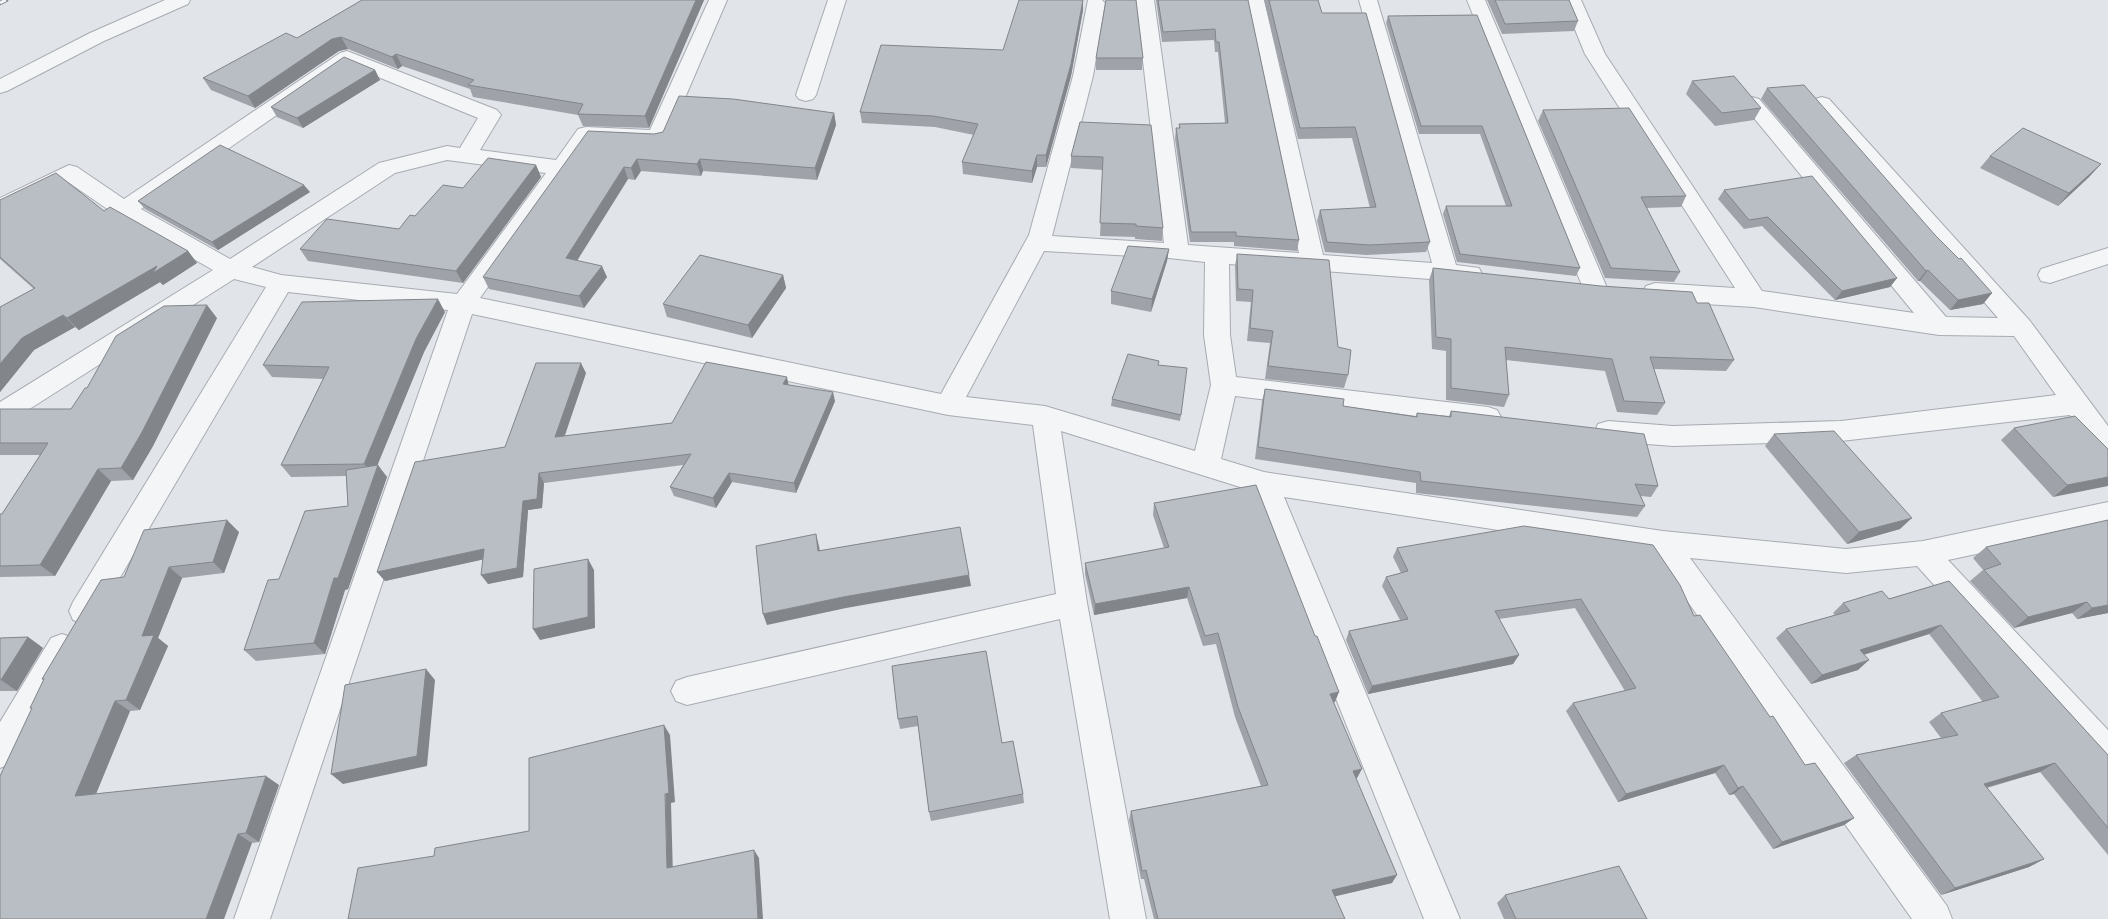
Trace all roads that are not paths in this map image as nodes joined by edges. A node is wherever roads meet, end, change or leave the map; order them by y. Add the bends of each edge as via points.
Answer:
1 (181, 0) edge
2 (718, 0) edge
3 (837, 0) edge
4 (1255, 0) edge
5 (1368, 0) edge
6 (1476, 0) edge
7 (1572, 0) edge
8 (1117, 3) edge
9 (0, 87) edge
10 (806, 95) dead end
11 (1752, 103) edge
12 (1822, 103) edge
13 (467, 155) junction
14 (562, 168) junction
15 (0, 207) edge
16 (124, 210) junction
17 (1036, 243) junction
18 (1177, 252) junction
19 (1217, 254) junction
20 (2108, 256) edge
21 (1313, 261) junction
22 (230, 270) junction
23 (1446, 271) junction
24 (2050, 275) dead end
25 (1492, 276) edge
26 (280, 283) junction
27 (1567, 285) edge
28 (1615, 289) junction
29 (1754, 298) junction
30 (463, 303) junction
31 (1939, 326) junction
32 (2021, 327) junction
33 (1224, 385) junction
34 (2077, 404) junction
35 (948, 405) junction
36 (0, 414) edge
37 (1045, 416) junction
38 (1508, 419) edge
39 (1587, 428) edge
40 (2108, 447) edge
41 (1206, 465) junction
42 (1264, 483) junction
43 (2108, 514) edge
44 (1663, 543) junction
45 (1923, 552) junction
46 (1072, 604) junction
47 (688, 691) dead end
48 (0, 752) edge
49 (2108, 753) edge
50 (252, 919) edge
51 (1128, 919) edge
52 (1442, 919) edge
53 (1934, 919) edge

1 - 9 street via 97,37
2 - 14 street via 658,137 586,134
3 - 10 street
4 - 21 street
5 - 23 street
6 - 28 street
7 - 29 street via 1595,54
8 - 17 street via 1083,76 1041,235
8 - 18 street
11 - 31 street
12 - 32 street
13 - 14 street
13 - 16 street via 490,115 346,57
13 - 22 street via 447,153 387,168
14 - 30 street
15 - 16 street via 69,172
16 - 22 street
17 - 18 street
17 - 35 street
18 - 19 street
19 - 21 street
19 - 33 street via 1217,335
20 - 24 street
21 - 23 street
22 - 26 street
22 - 36 street
23 - 25 street
26 - 30 street
26 - 48 street
27 - 28 street
28 - 29 street
29 - 31 street
30 - 35 street
30 - 50 street
31 - 32 street
32 - 34 street
33 - 38 street
33 - 41 street
34 - 39 street via 1841,430 1673,436
34 - 40 street
35 - 37 street
37 - 41 street
37 - 46 street
41 - 42 street
42 - 44 street
42 - 52 street
43 - 45 street
44 - 45 street via 1846,561
44 - 53 street
45 - 49 street
46 - 47 street
46 - 51 street

